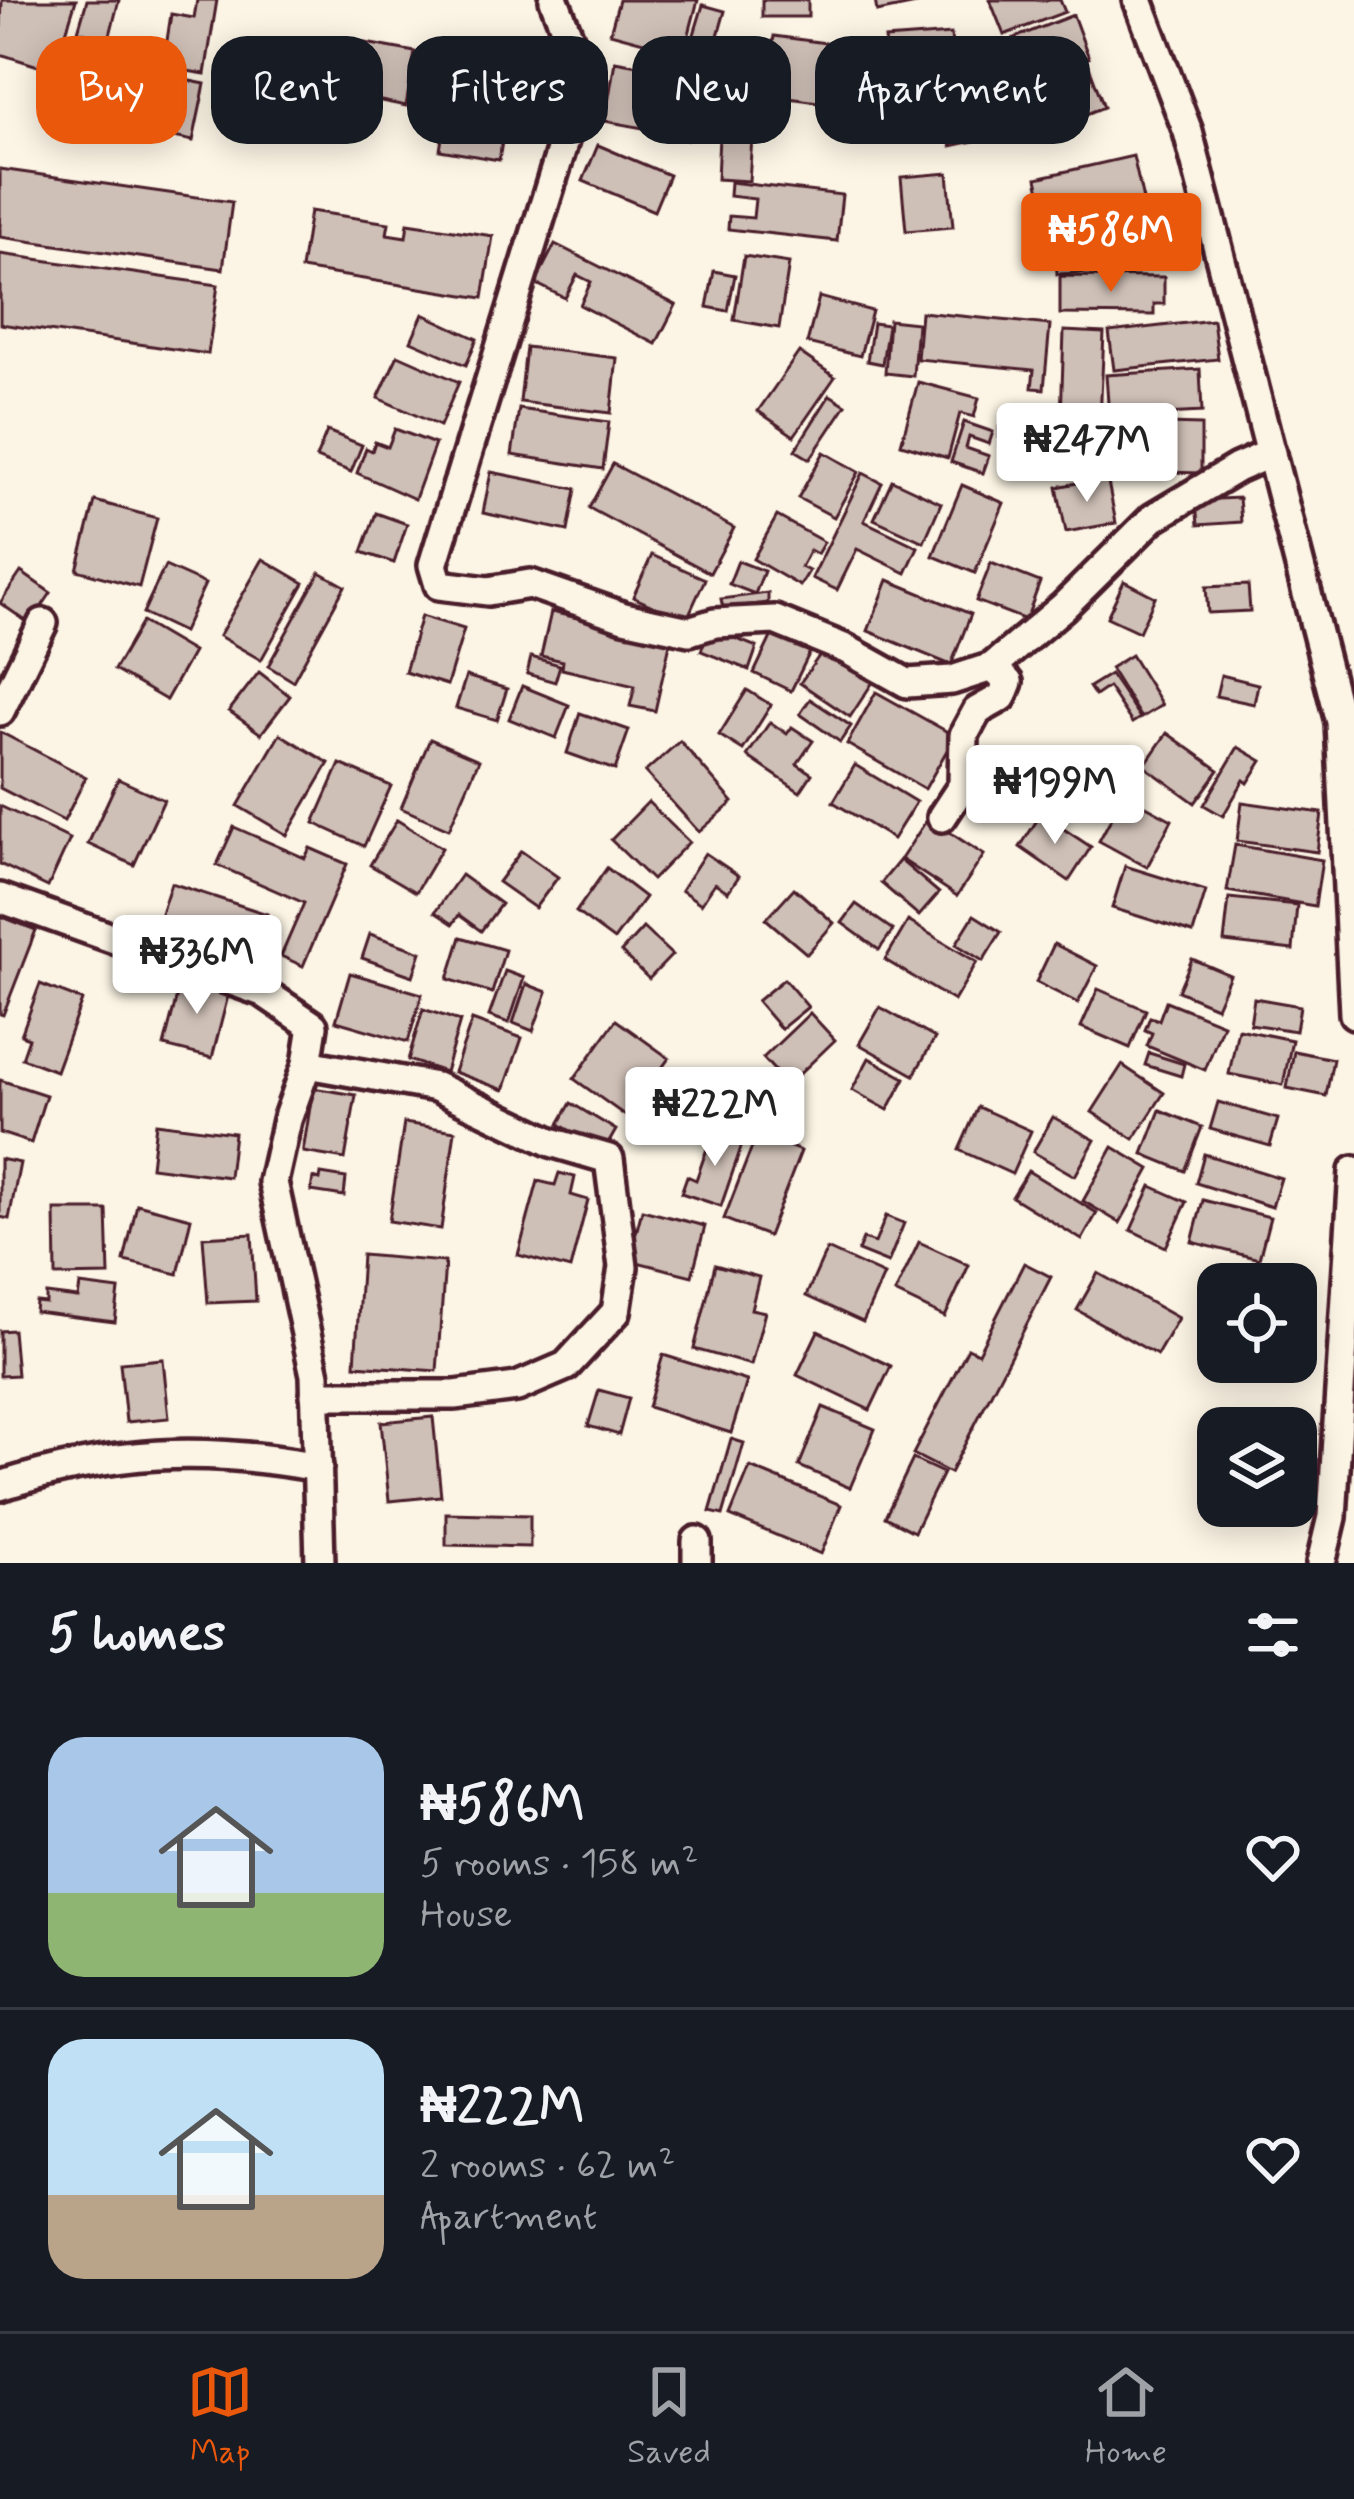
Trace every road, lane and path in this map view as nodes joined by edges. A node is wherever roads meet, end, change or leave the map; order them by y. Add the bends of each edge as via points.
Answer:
1 (554, 0) edge
2 (1138, 0) edge
3 (1271, 453) junction
4 (43, 623) dead end
5 (992, 667) junction
6 (0, 711) edge
7 (942, 818) dead end
8 (0, 898) edge
9 (1354, 1014) edge
10 (307, 1064) junction
11 (1354, 1172) edge
12 (316, 1395) junction
13 (318, 1467) junction
14 (0, 1486) edge
15 (320, 1563) edge
16 (1321, 1563) edge

1 - 5 street via 584,76 433,565 439,585 488,591 530,584 689,632 775,620 907,682
2 - 3 street via 1188,132
3 - 5 street via 1153,518
3 - 9 street via 1340,722
4 - 6 street
5 - 7 street via 1008,682 1002,697 976,711 964,736 963,785
8 - 10 street via 263,992 313,1026
10 - 12 street via 273,1182
10 - 12 street via 436,1087 551,1142 609,1159 623,1268 616,1312 566,1366 517,1387
11 - 16 street via 1332,1517
12 - 13 street
13 - 14 street via 142,1453
13 - 15 street

